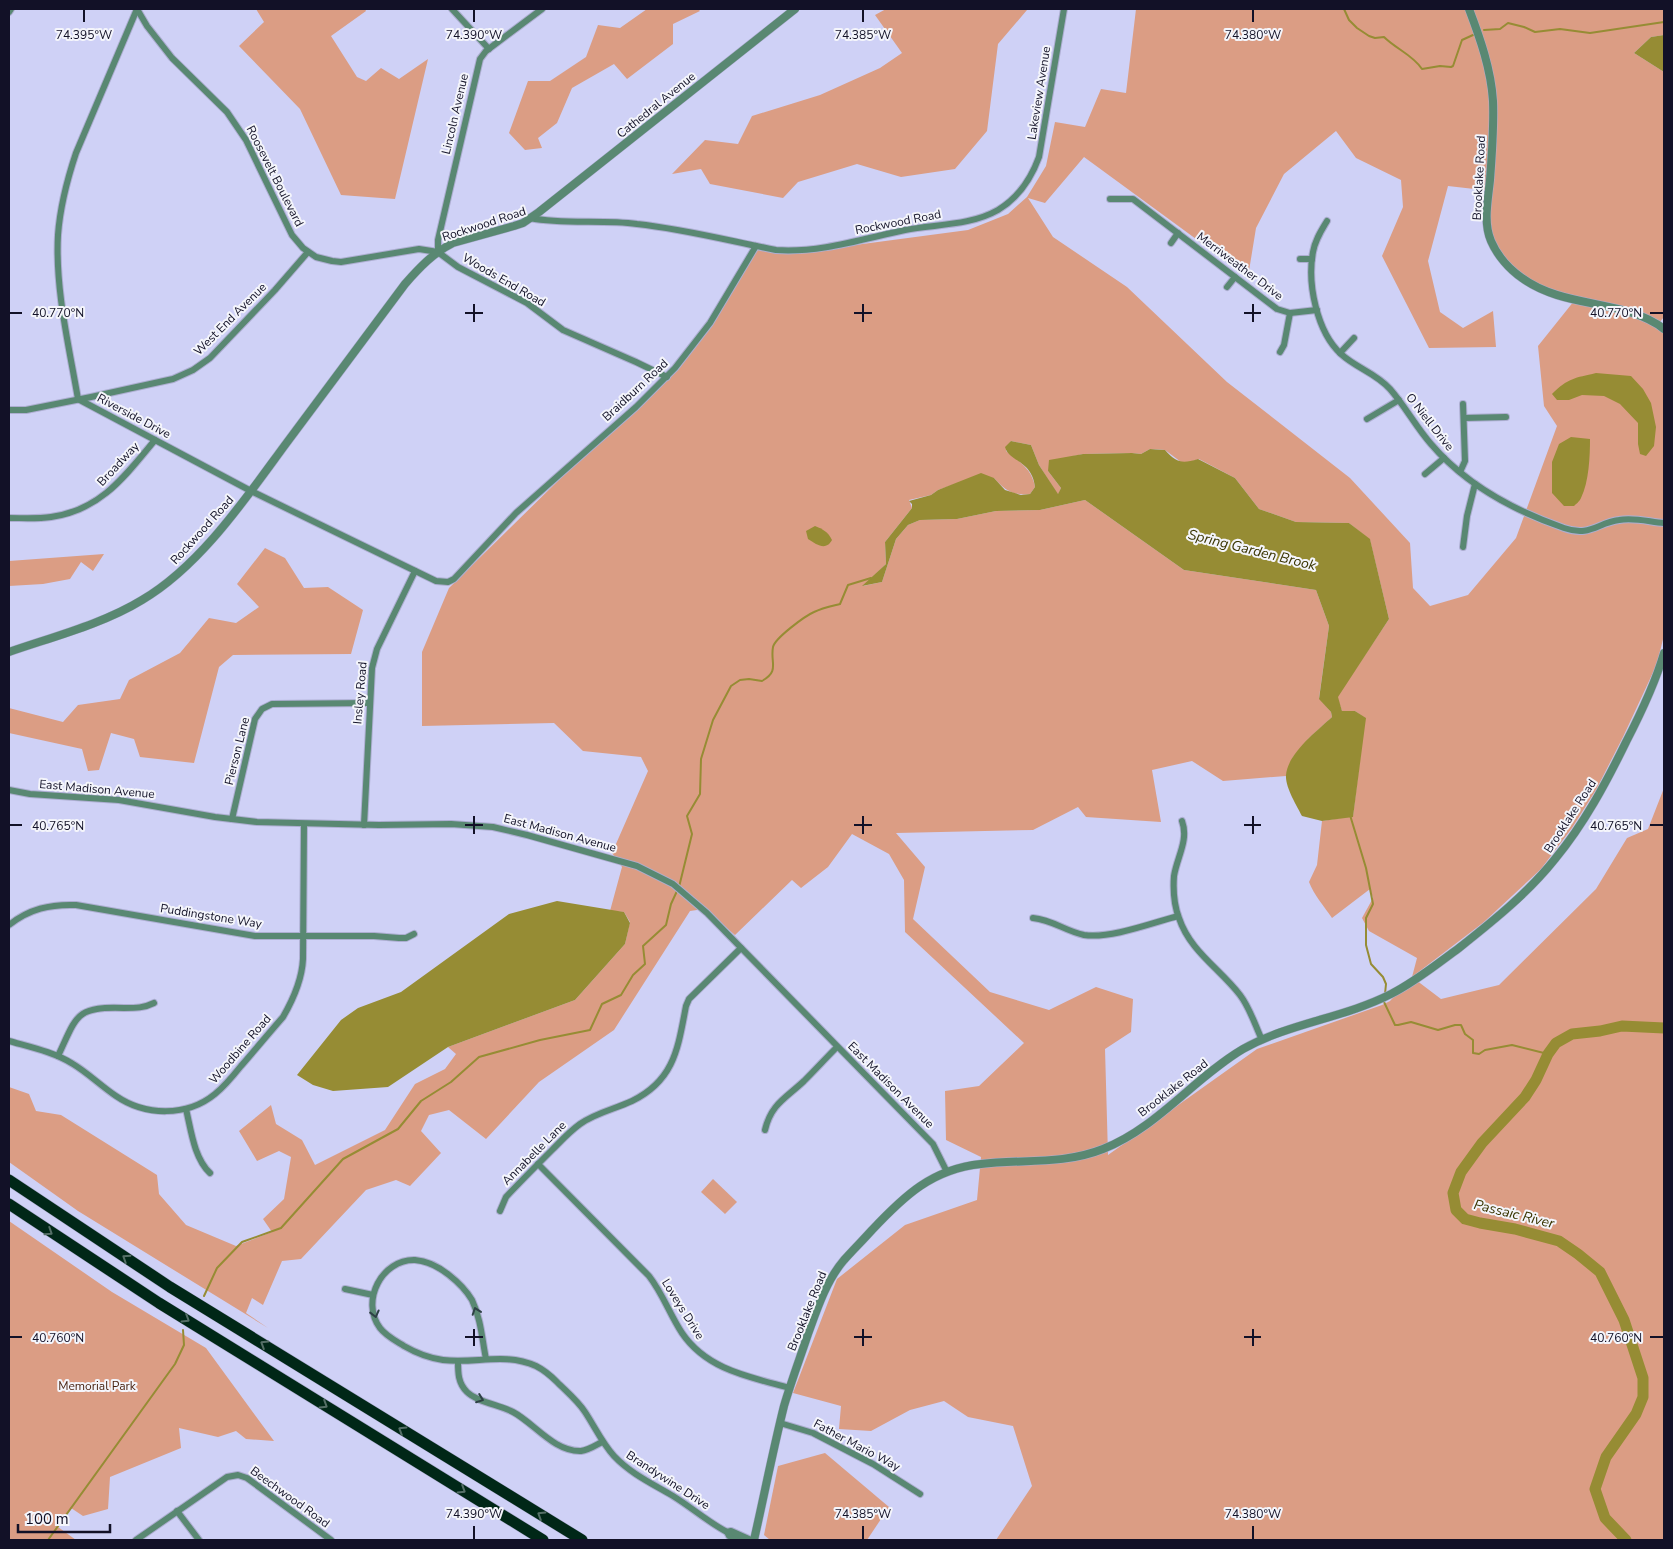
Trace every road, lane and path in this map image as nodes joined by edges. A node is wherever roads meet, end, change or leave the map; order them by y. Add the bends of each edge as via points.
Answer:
1 (11, 9) edge
2 (137, 9) edge
3 (452, 9) edge
4 (542, 9) edge
5 (795, 9) edge
6 (1064, 9) edge
7 (1469, 9) edge
8 (9, 12) edge
9 (489, 50) junction
10 (1029, 178) joint
11 (1110, 199) dead end
12 (530, 218) junction
13 (1327, 220) dead end
14 (1178, 233) junction
15 (1171, 242) dead end
16 (756, 246) junction
17 (308, 252) junction
18 (438, 252) junction
19 (1300, 259) dead end
20 (1312, 259) junction
21 (1235, 277) junction
22 (1227, 287) dead end
23 (1317, 310) junction
24 (1290, 313) junction
25 (1664, 329) edge
26 (1354, 338) dead end
27 (1280, 352) dead end
28 (1340, 353) junction
29 (666, 378) junction
30 (78, 400) junction
31 (1399, 400) junction
32 (1463, 404) dead end
33 (9, 410) edge
34 (1464, 418) junction
35 (1506, 418) dead end
36 (1367, 420) dead end
37 (155, 440) junction
38 (1444, 458) junction
39 (1460, 472) junction
40 (1426, 474) dead end
41 (1475, 484) junction
42 (251, 490) junction
43 (9, 518) edge
44 (1664, 523) edge
45 (502, 527) joint
46 (1463, 546) dead end
47 (415, 571) junction
48 (9, 652) edge
49 (1664, 654) edge
50 (369, 702) junction
51 (9, 790) edge
52 (232, 819) junction
53 (1182, 821) dead end
54 (304, 824) junction
55 (364, 825) junction
56 (1178, 916) junction
57 (1034, 918) dead end
58 (9, 925) edge
59 (414, 934) dead end
60 (303, 936) junction
61 (741, 948) junction
62 (154, 1003) dead end
63 (1262, 1040) junction
64 (9, 1041) edge
65 (837, 1047) junction
66 (58, 1056) junction
67 (186, 1109) junction
68 (765, 1130) dead end
69 (538, 1164) junction
70 (947, 1172) junction
71 (210, 1173) dead end
72 (9, 1180) edge
73 (9, 1204) edge
74 (500, 1211) dead end
75 (345, 1289) dead end
76 (373, 1295) junction
77 (486, 1359) junction
78 (458, 1361) junction
79 (790, 1388) junction
80 (780, 1423) junction
81 (602, 1442) junction
82 (920, 1494) dead end
83 (177, 1510) junction
84 (727, 1532) junction
85 (136, 1540) edge
86 (199, 1540) edge
87 (331, 1540) edge
88 (543, 1540) edge
89 (582, 1540) edge
90 (740, 1540) edge
91 (753, 1540) edge

1 - 8 street
2 - 17 street, Roosevelt Boulevard via 172,58 237,127 292,235
2 - 30 street, Riverside Drive via 76,153 60,214 59,286
3 - 9 street
4 - 9 street, Lincoln Avenue
5 - 12 street, Cathedral Avenue
6 - 10 street, Lakeview Avenue via 1041,151
7 - 25 street, Brooklake Road via 1484,52 1492,92 1493,141 1487,222 1496,251 1516,273 1536,287 1632,313
9 - 18 street, Lincoln Avenue via 480,59 474,81
10 - 16 street, Rockwood Road via 1007,204 976,219 804,251
11 - 14 street, Merriweather Drive via 1134,199
12 - 16 street, Rockwood Road via 551,222 636,223
12 - 18 street, Rockwood Road via 514,226 453,243
13 - 20 street, O Niell Drive via 1316,240
14 - 15 street
14 - 21 street, Merriweather Drive
16 - 29 street, Braidburn Road via 705,331
17 - 18 street, Roosevelt Boulevard via 324,260 341,262 420,249
17 - 30 street, West End Avenue via 210,358 193,370 173,379
18 - 29 street, Woods End Road via 458,267 527,303 563,330
18 - 42 street, Rockwood Road via 404,284
19 - 20 street
20 - 23 street, O Niell Drive
21 - 22 street
21 - 24 street, Merriweather Drive via 1277,309
23 - 24 street
23 - 28 street, O Niell Drive via 1325,333
24 - 27 street
26 - 28 street
28 - 31 street, O Niell Drive via 1378,377
29 - 45 street, Braidburn Road
30 - 33 street, West End Avenue
30 - 37 street, Riverside Drive
31 - 36 street
31 - 38 street, O Niell Drive
32 - 34 street
34 - 35 street
34 - 39 street via 1465,461
37 - 42 street, Riverside Drive
37 - 43 street, Broadway via 119,484 90,505 51,518
38 - 39 street, O Niell Drive
38 - 40 street
39 - 41 street, O Niell Drive
41 - 44 street, O Niell Drive via 1523,511 1566,529 1586,531 1624,519
41 - 46 street
42 - 47 street, Riverside Drive
42 - 48 street, Rockwood Road via 189,563 143,600 100,620
45 - 47 street, Riverside Drive via 453,580 436,582
47 - 50 street, Insley Road via 374,658
49 - 63 street, Brooklake Road via 1612,770 1576,831 1554,861 1522,895 1477,934 1392,994
50 - 52 street, Pierson Lane via 277,703 262,709 255,719
50 - 55 street, Insley Road
51 - 52 street, East Madison Avenue via 119,800
52 - 54 street, East Madison Avenue
53 - 56 street via 1185,833 1174,882
54 - 55 street, East Madison Avenue
54 - 60 street, Woodbine Road
55 - 61 street, East Madison Avenue via 451,824 504,829 637,866 683,891
56 - 57 street via 1102,936 1070,931 1047,920
56 - 63 street via 1200,955 1245,1002
58 - 60 street, Puddingstone Way via 38,908 64,904 247,935
59 - 60 street, Puddingstone Way via 406,938
60 - 67 street, Woodbine Road via 300,979 283,1017 216,1094
61 - 65 street, East Madison Avenue
61 - 69 street, Annabelle Lane via 689,999 676,1053 664,1076 645,1094 574,1128
62 - 66 street via 140,1008 97,1008 85,1012 74,1022
63 - 70 street, Brooklake Road via 1241,1050 1134,1133 1103,1149 1059,1160 980,1164
64 - 66 street, Woodbine Road
65 - 68 street via 776,1106
65 - 70 street, East Madison Avenue via 933,1144
66 - 67 street, Woodbine Road via 134,1106 168,1112
67 - 71 street via 199,1158
69 - 74 street, Annabelle Lane via 506,1196
69 - 79 street, Loveys Drive via 649,1276 682,1332 698,1352 729,1370
70 - 79 street, Brooklake Road via 904,1198 836,1270 820,1303
89 -> 72 highway via 170,1286
73 -> 88 highway via 159,1303
75 - 76 street
77 -> 76 street via 471,1298 455,1280 434,1265 416,1260 393,1266 381,1278
76 -> 78 street, Brandywine Drive via 374,1317 386,1335 423,1355
77 - 78 street, Brandywine Drive
77 - 81 street, Brandywine Drive via 516,1360 538,1367 579,1404
78 -> 81 street via 459,1380 470,1395 515,1413 566,1448 582,1451
79 - 80 street, Brooklake Road
80 - 82 street, Father Mario Way via 813,1433 873,1464
80 - 91 street, Brooklake Road
81 - 84 street, Brandywine Drive via 633,1472
83 - 85 street, Beechwood Road
83 - 86 street
83 - 87 street, Beechwood Road via 227,1477 238,1475 247,1478
84 - 90 street, Brandywine Drive
84 - 91 street, Brandywine Drive

